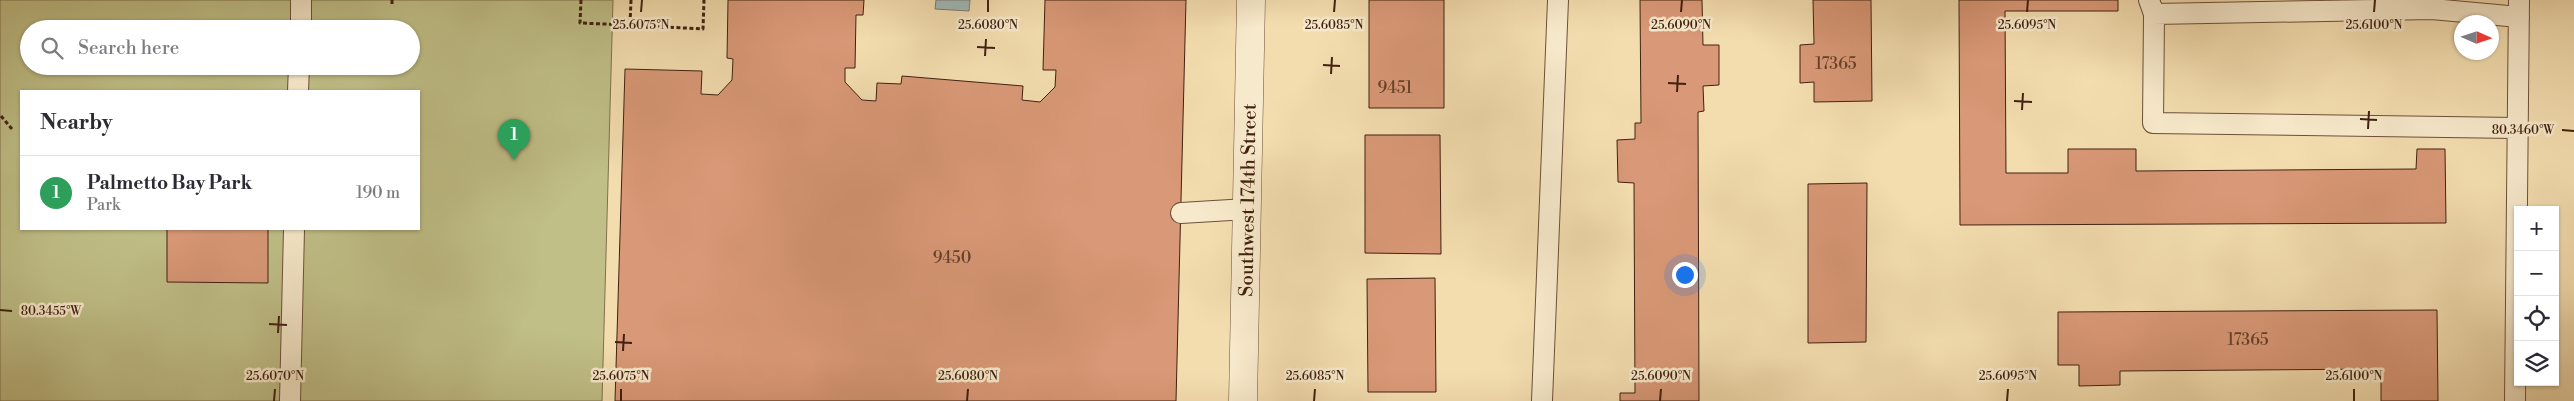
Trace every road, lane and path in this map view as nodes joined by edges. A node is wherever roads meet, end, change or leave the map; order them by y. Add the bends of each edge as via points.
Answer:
1 (301, 0) edge
2 (392, 0) edge
3 (581, 0) edge
4 (630, 0) edge
5 (704, 0) edge
6 (1251, 0) edge
7 (1558, 0) edge
8 (392, 6) dead end
9 (2151, 7) edge
10 (2519, 9) edge
11 (300, 20) edge
12 (630, 25) junction
13 (299, 75) edge
14 (298, 90) edge
15 (1, 116) edge
16 (2516, 128) junction
17 (12, 129) dead end
18 (1247, 210) junction
19 (1181, 213) dead end
20 (294, 230) edge
21 (290, 401) edge
22 (1244, 401) edge
23 (1542, 401) edge
24 (2515, 401) edge

1 - 11 lane
2 - 8 path
3 - 12 path via 580,23
4 - 12 path
5 - 12 path via 702,29
6 - 18 street, Southwest 174th Street
7 - 23 lane
9 - 10 lane
9 - 16 lane via 2153,123
10 - 16 lane
13 - 14 lane
15 - 17 path
16 - 24 lane
18 - 19 lane
18 - 22 street, Southwest 174th Street
20 - 21 lane

